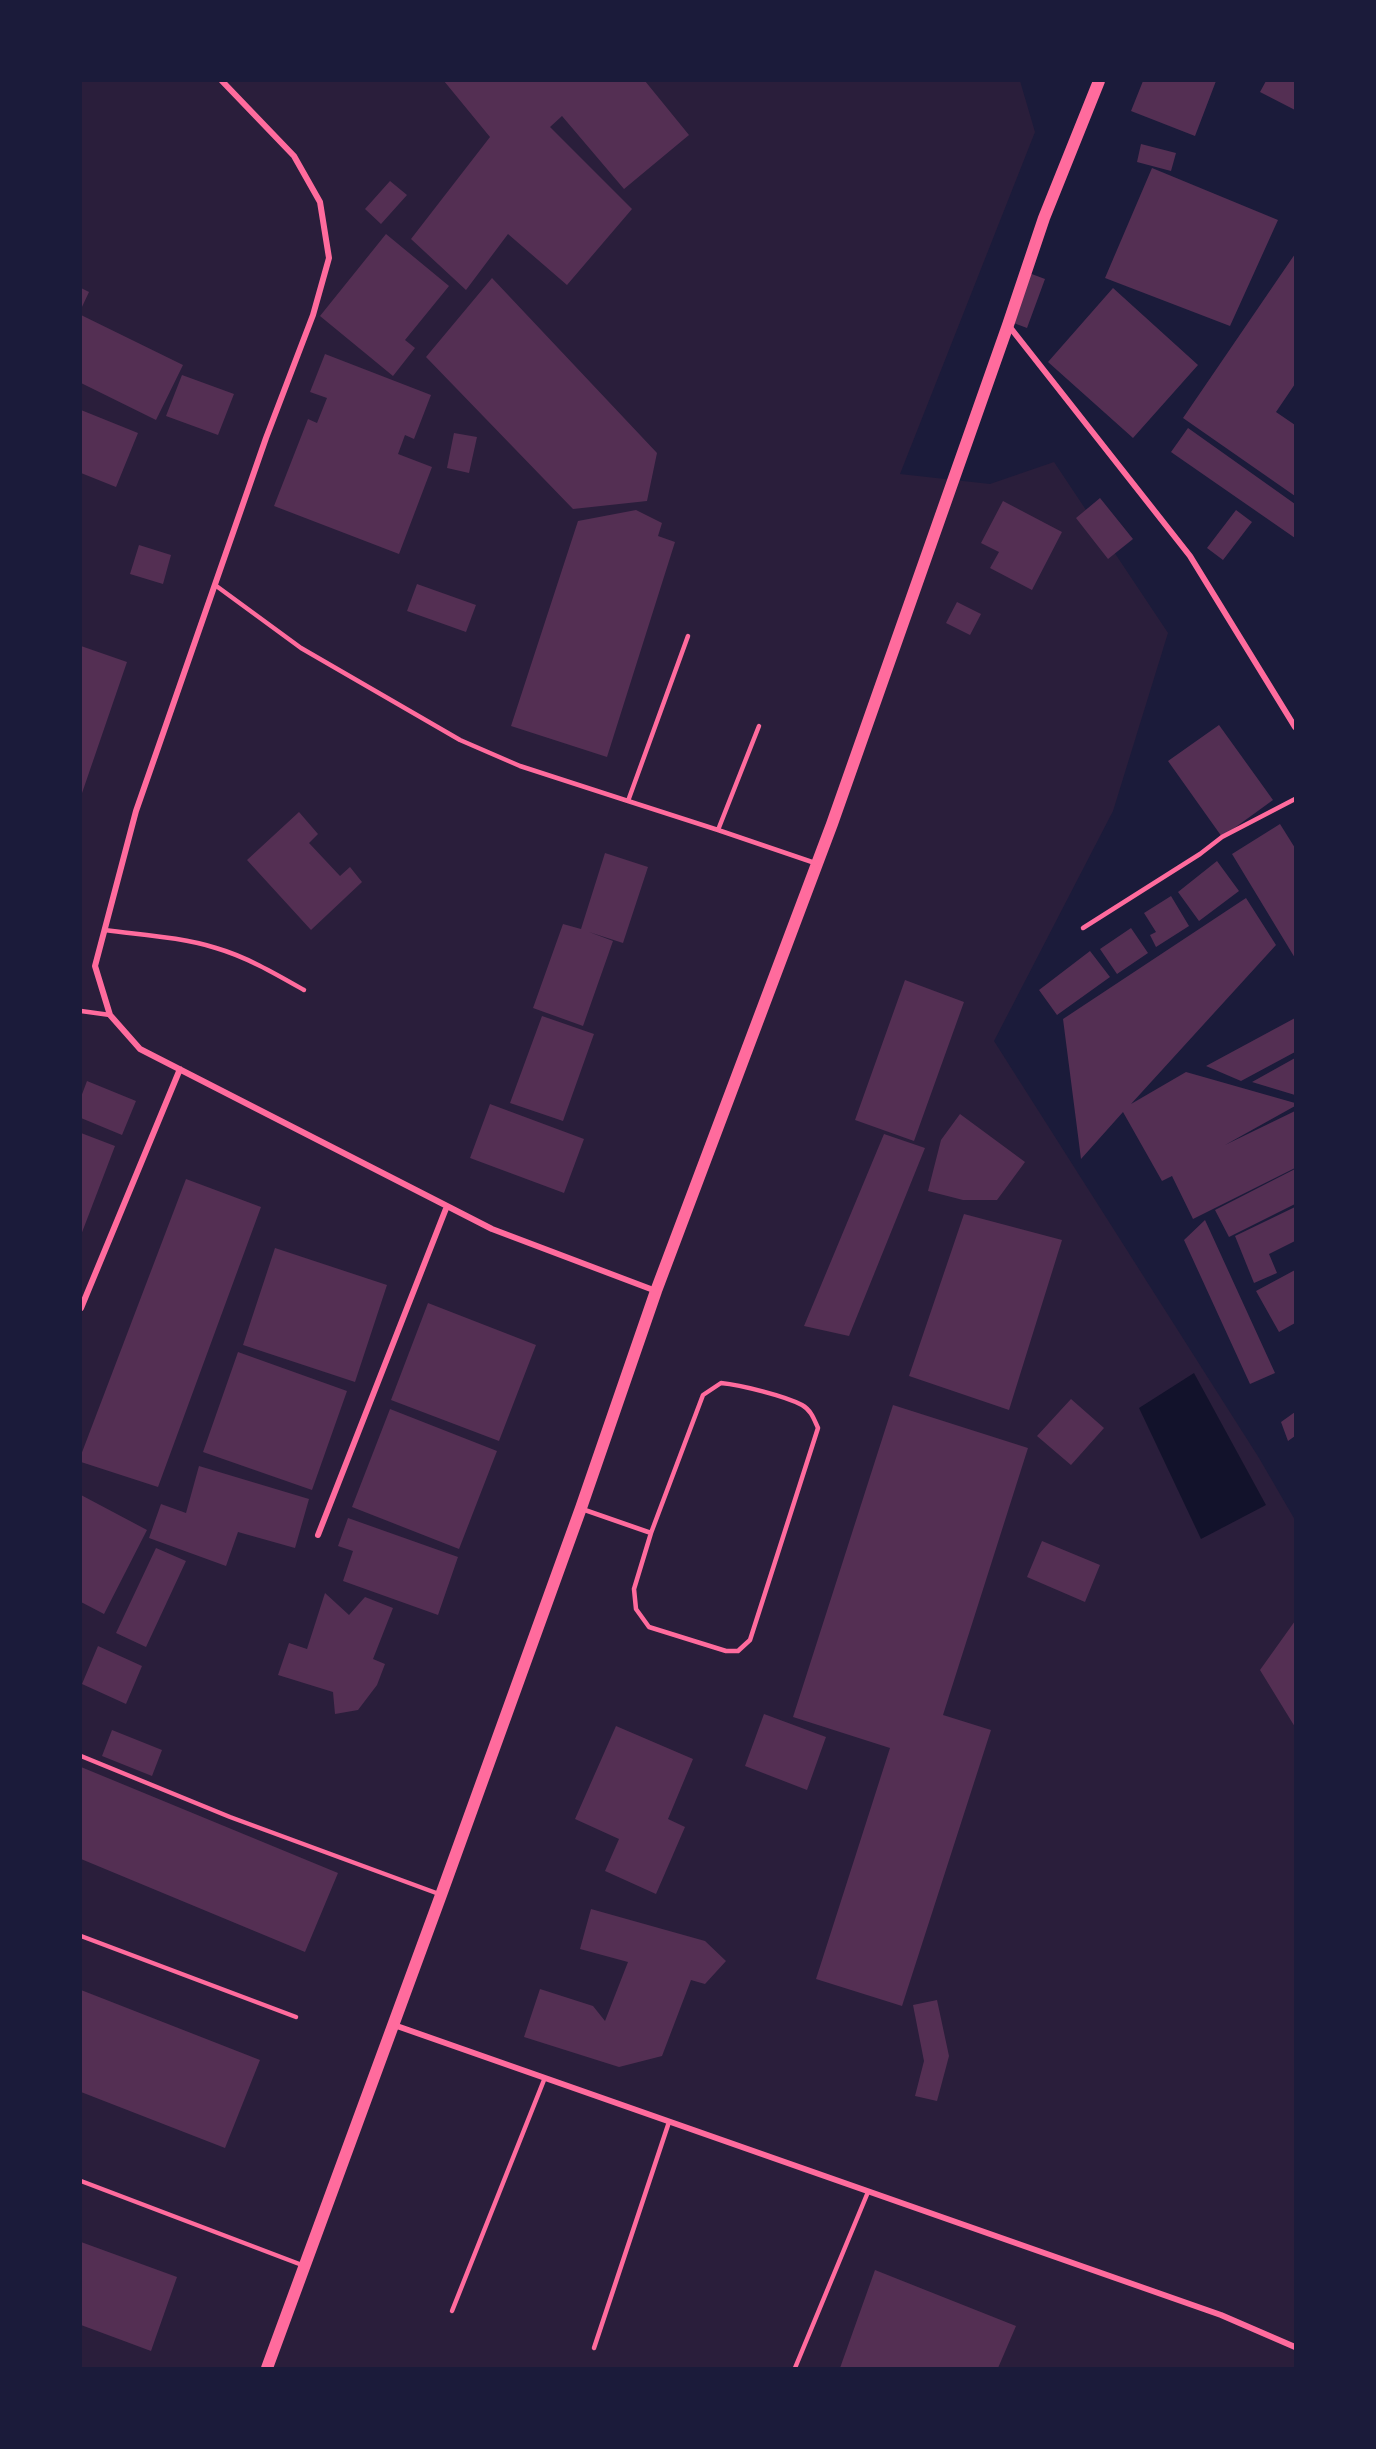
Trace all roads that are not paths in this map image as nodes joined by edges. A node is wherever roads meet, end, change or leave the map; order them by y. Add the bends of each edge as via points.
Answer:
1 (222, 81) edge
2 (1099, 81) edge
3 (1008, 325) junction
4 (215, 585) junction
5 (688, 636) dead end
6 (759, 726) dead end
7 (1295, 727) edge
8 (1295, 799) edge
9 (628, 801) junction
10 (718, 830) junction
11 (817, 864) junction
12 (1083, 928) dead end
13 (105, 930) junction
14 (304, 990) dead end
15 (81, 1011) edge
16 (110, 1015) junction
17 (180, 1069) junction
18 (447, 1206) junction
19 (656, 1291) junction
20 (81, 1308) edge
21 (581, 1508) junction
22 (651, 1533) junction
23 (318, 1534) dead end
24 (81, 1756) edge
25 (441, 1895) junction
26 (81, 1936) edge
27 (296, 2017) dead end
28 (394, 2025) junction
29 (544, 2080) junction
30 (669, 2122) junction
31 (81, 2181) edge
32 (868, 2192) junction
33 (305, 2266) junction
34 (452, 2311) dead end
35 (1295, 2347) edge
36 (594, 2348) dead end
37 (267, 2368) edge
38 (795, 2368) edge

1 - 4 street via 294,156 320,202 329,258 314,315
2 - 3 main road via 1044,218
3 - 7 street via 1190,556
3 - 11 main road
4 - 9 lane via 301,648 460,740 520,766
4 - 13 street via 136,811
5 - 9 lane
6 - 10 lane
8 - 12 lane via 1222,837
9 - 10 lane
10 - 11 lane
11 - 19 main road
13 - 14 lane via 217,948
13 - 16 street via 95,966
15 - 16 lane
16 - 17 street via 140,1049
17 - 18 street
17 - 20 street
18 - 19 street via 492,1229
18 - 23 street
19 - 21 main road
21 - 22 lane
21 - 25 main road
22 - 22 lane via 703,1395 721,1383 739,1385 803,1406 813,1416 818,1428 754,1629 750,1640 738,1651 726,1651 650,1627 636,1609 634,1589
24 - 25 lane via 230,1817
25 - 28 main road
26 - 27 lane
28 - 29 street
28 - 33 main road
29 - 30 street
29 - 34 lane
30 - 32 street
30 - 36 lane
31 - 33 lane
32 - 35 street via 1221,2315
32 - 38 lane
33 - 37 main road

